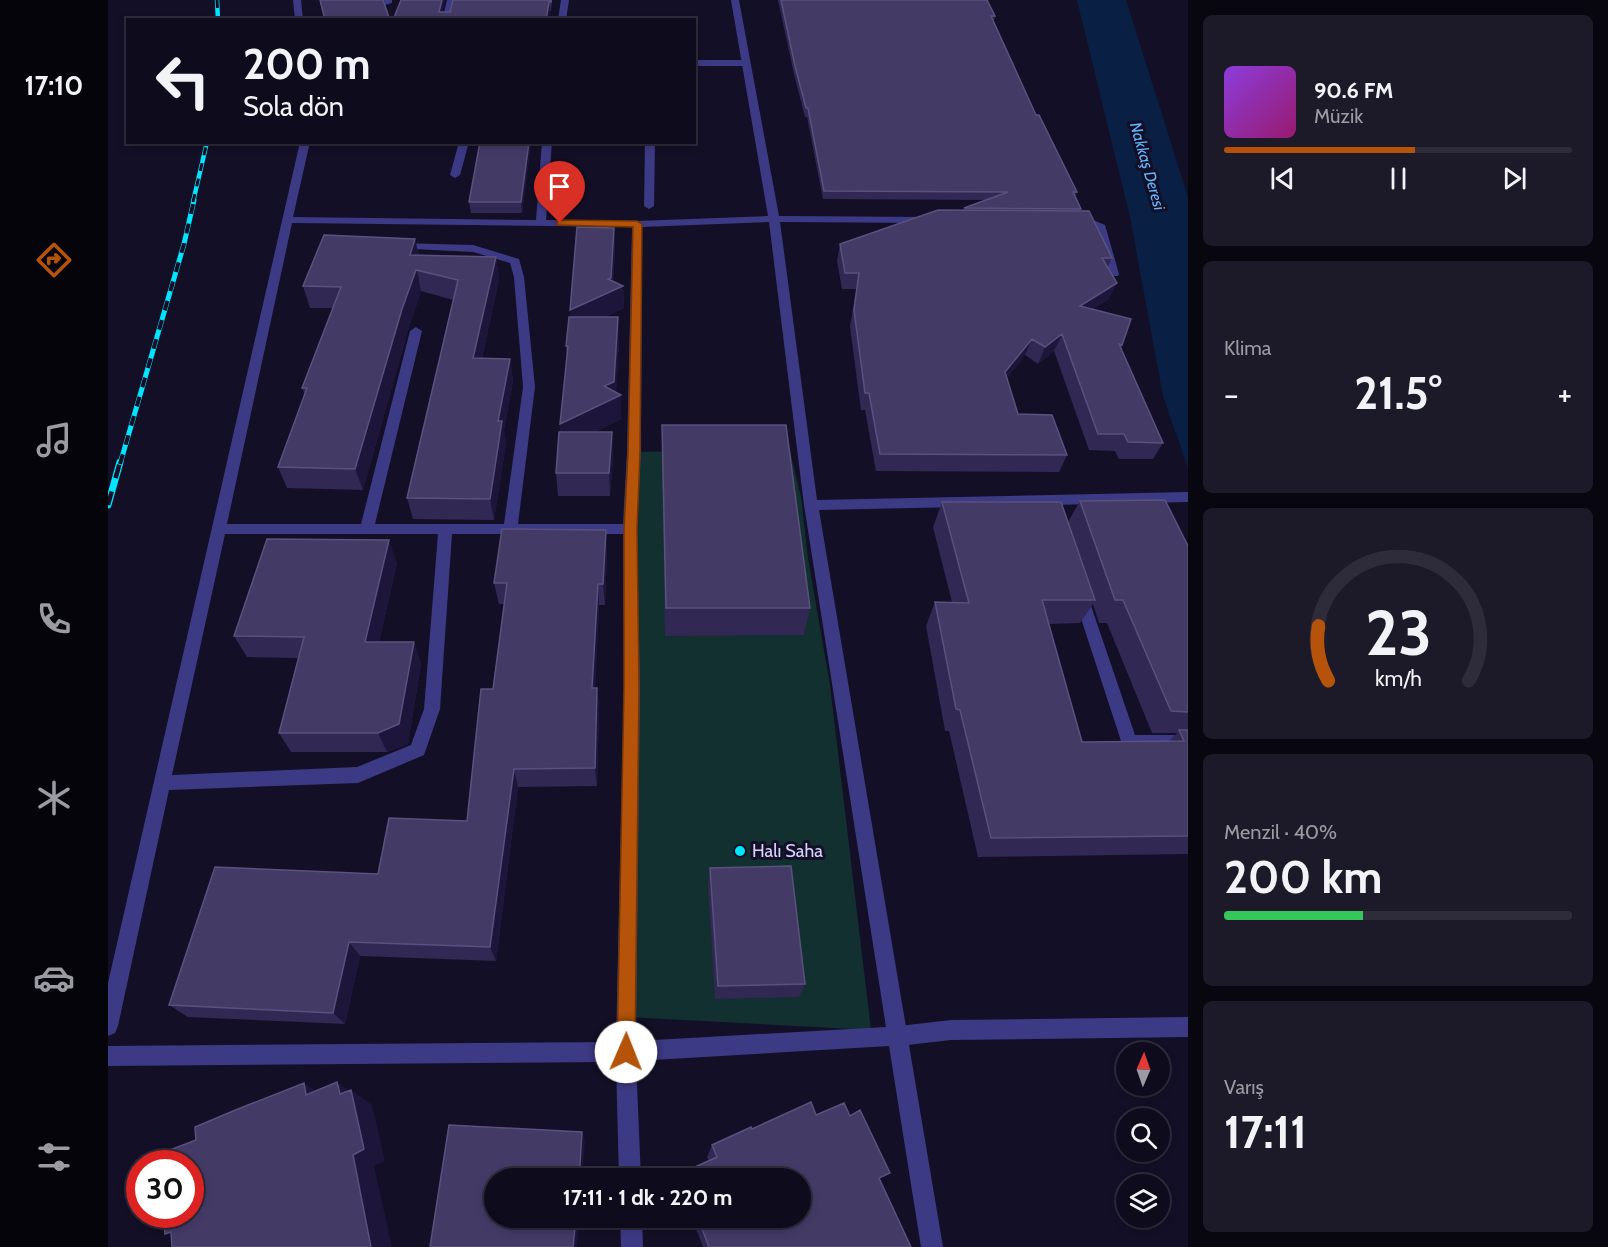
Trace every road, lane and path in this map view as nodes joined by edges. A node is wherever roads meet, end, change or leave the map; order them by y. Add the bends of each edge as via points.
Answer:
1 (297, 0) edge
2 (451, 0) edge
3 (565, 0) edge
4 (735, 0) edge
5 (299, 18) edge
6 (446, 18) edge
7 (562, 18) edge
8 (696, 63) edge
9 (745, 63) junction
10 (305, 144) edge
11 (463, 144) edge
12 (547, 144) edge
13 (650, 144) edge
14 (455, 175) dead end
15 (649, 206) dead end
16 (774, 219) junction
17 (286, 220) junction
18 (937, 220) edge
19 (1064, 221) edge
20 (541, 222) junction
21 (637, 224) junction
22 (389, 245) edge
23 (1114, 274) edge
24 (416, 331) dead end
25 (1184, 497) edge
26 (811, 505) junction
27 (217, 529) junction
28 (368, 529) junction
29 (445, 529) junction
30 (630, 529) junction
31 (510, 530) junction
32 (1074, 577) edge
33 (1188, 742) edge
34 (161, 783) junction
35 (108, 1026) edge
36 (1188, 1027) edge
37 (899, 1035) junction
38 (626, 1052) junction
39 (108, 1056) edge
40 (630, 1168) edge
41 (631, 1228) edge
42 (632, 1247) edge
43 (932, 1247) edge

1 - 5 street
2 - 6 street
3 - 7 street
4 - 9 street
8 - 9 street
9 - 16 street
10 - 17 street
11 - 14 street
12 - 20 street
13 - 15 street
16 - 18 street
16 - 21 street
16 - 26 street
17 - 20 street
17 - 27 street
19 - 23 street via 1101,227
20 - 21 street
21 - 30 street
22 - 31 street via 482,250 515,261 529,387
24 - 28 street
25 - 26 street via 1153,504
26 - 37 street
27 - 28 street
27 - 34 street
28 - 29 street
29 - 31 street
29 - 34 street via 432,709 418,750 358,776
30 - 31 street
30 - 38 street via 632,688
32 - 33 street via 1129,742
34 - 35 street
36 - 37 street via 951,1030
37 - 38 street
37 - 43 street
38 - 39 street
38 - 40 street
41 - 42 street

